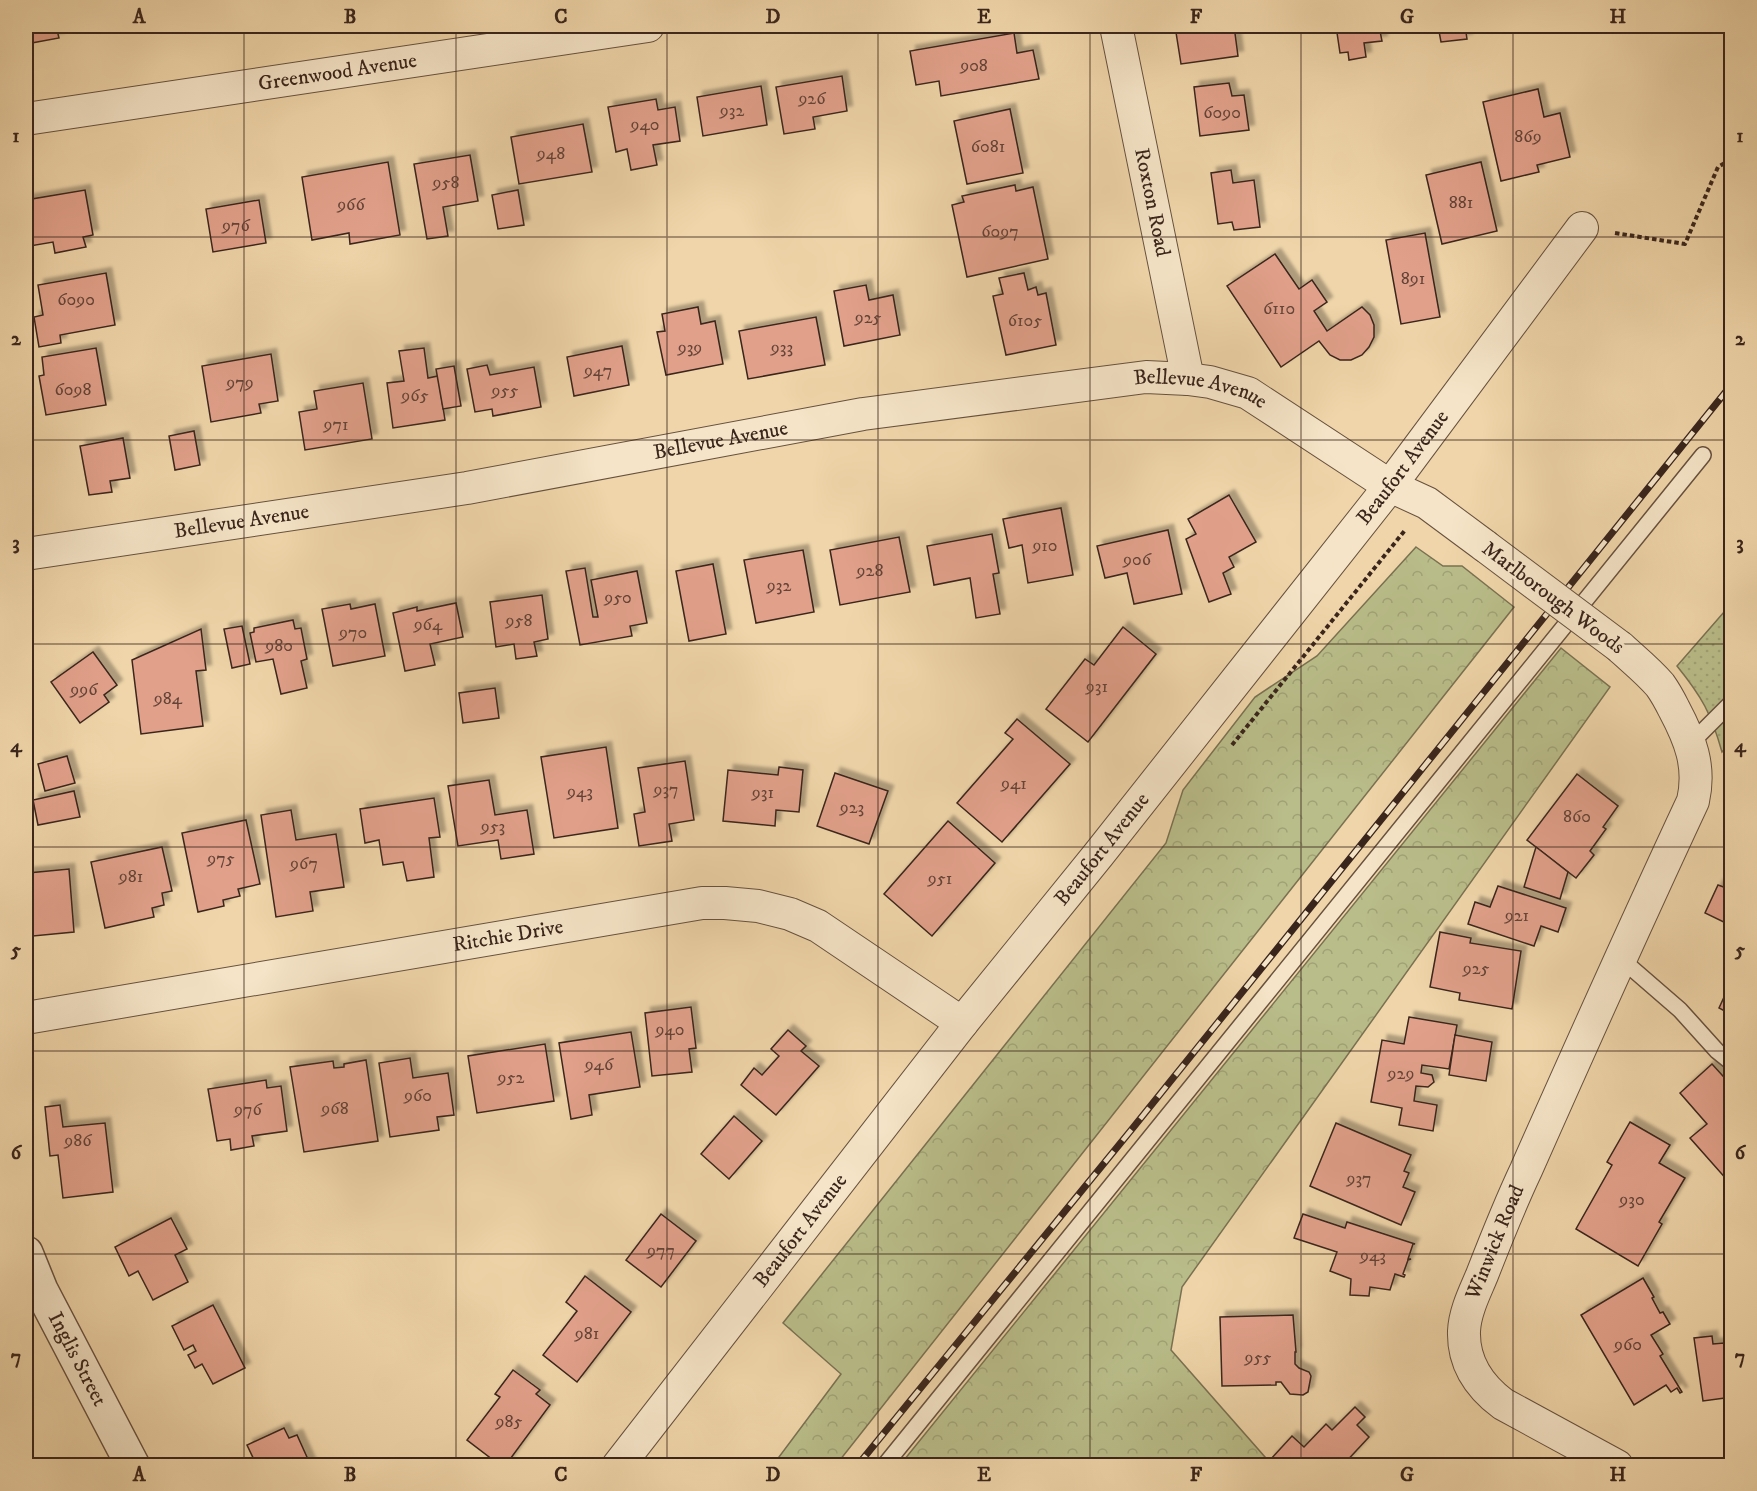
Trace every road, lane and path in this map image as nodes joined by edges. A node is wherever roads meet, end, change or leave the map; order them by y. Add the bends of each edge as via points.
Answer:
1 (648, 26) edge
2 (1116, 26) edge
3 (26, 119) edge
4 (1731, 159) edge
5 (1582, 228) joint
6 (1188, 379) junction
7 (1703, 455) dead end
8 (1390, 486) junction
9 (26, 554) edge
10 (1731, 702) edge
11 (1689, 738) junction
12 (1620, 958) junction
13 (26, 1017) edge
14 (962, 1023) junction
15 (1731, 1063) edge
16 (26, 1253) edge
17 (629, 1462) edge
18 (134, 1466) edge
19 (884, 1466) edge
20 (1617, 1466) edge

1 - 3 street, Greenwood Avenue
2 - 6 street, Roxton Road
4 - 5 path via 1718,167 1685,243
5 - 8 street, Beaufort Avenue
6 - 8 street, Bellevue Avenue via 1248,393
6 - 9 street, Bellevue Avenue via 1146,377 863,414 467,488
7 - 19 lane
8 - 11 street, Marlborough Woods, bridge via 1427,503 1620,646 1660,685
8 - 14 street, Beaufort Avenue
10 - 11 lane via 1700,734
11 - 12 street, Marlborough Woods via 1696,787 1693,801
12 - 15 lane via 1680,1010
12 - 20 street, Winwick Road via 1504,1217 1464,1331 1474,1375 1490,1394
13 - 14 street, Ritchie Drive via 702,903 725,903 758,906 818,926
14 - 17 street, Beaufort Avenue
16 - 18 street, Inglis Street via 41,1290

